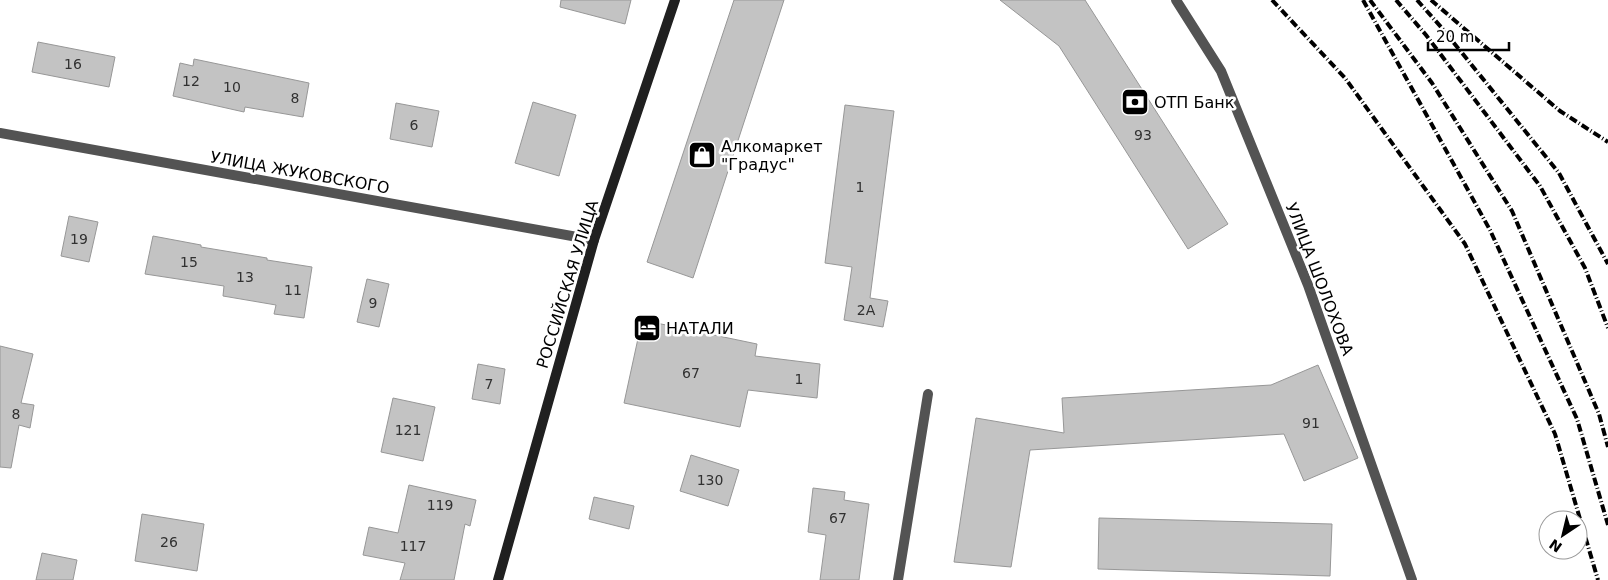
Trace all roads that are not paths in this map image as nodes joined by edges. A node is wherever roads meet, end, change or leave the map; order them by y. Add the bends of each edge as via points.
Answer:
1 (675, 0) edge
2 (1176, 0) edge
3 (0, 133) edge
4 (594, 240) junction
5 (928, 394) dead end
6 (498, 580) edge
7 (898, 580) edge
8 (1412, 580) edge

1 - 4 main road, РОССИЙСКАЯ УЛИЦА
2 - 8 street, УЛИЦА ШОЛОХОВА via 1221,71 1294,249
3 - 4 street, УЛИЦА ЖУКОВСКОГО
4 - 6 main road, РОССИЙСКАЯ УЛИЦА
5 - 7 street

